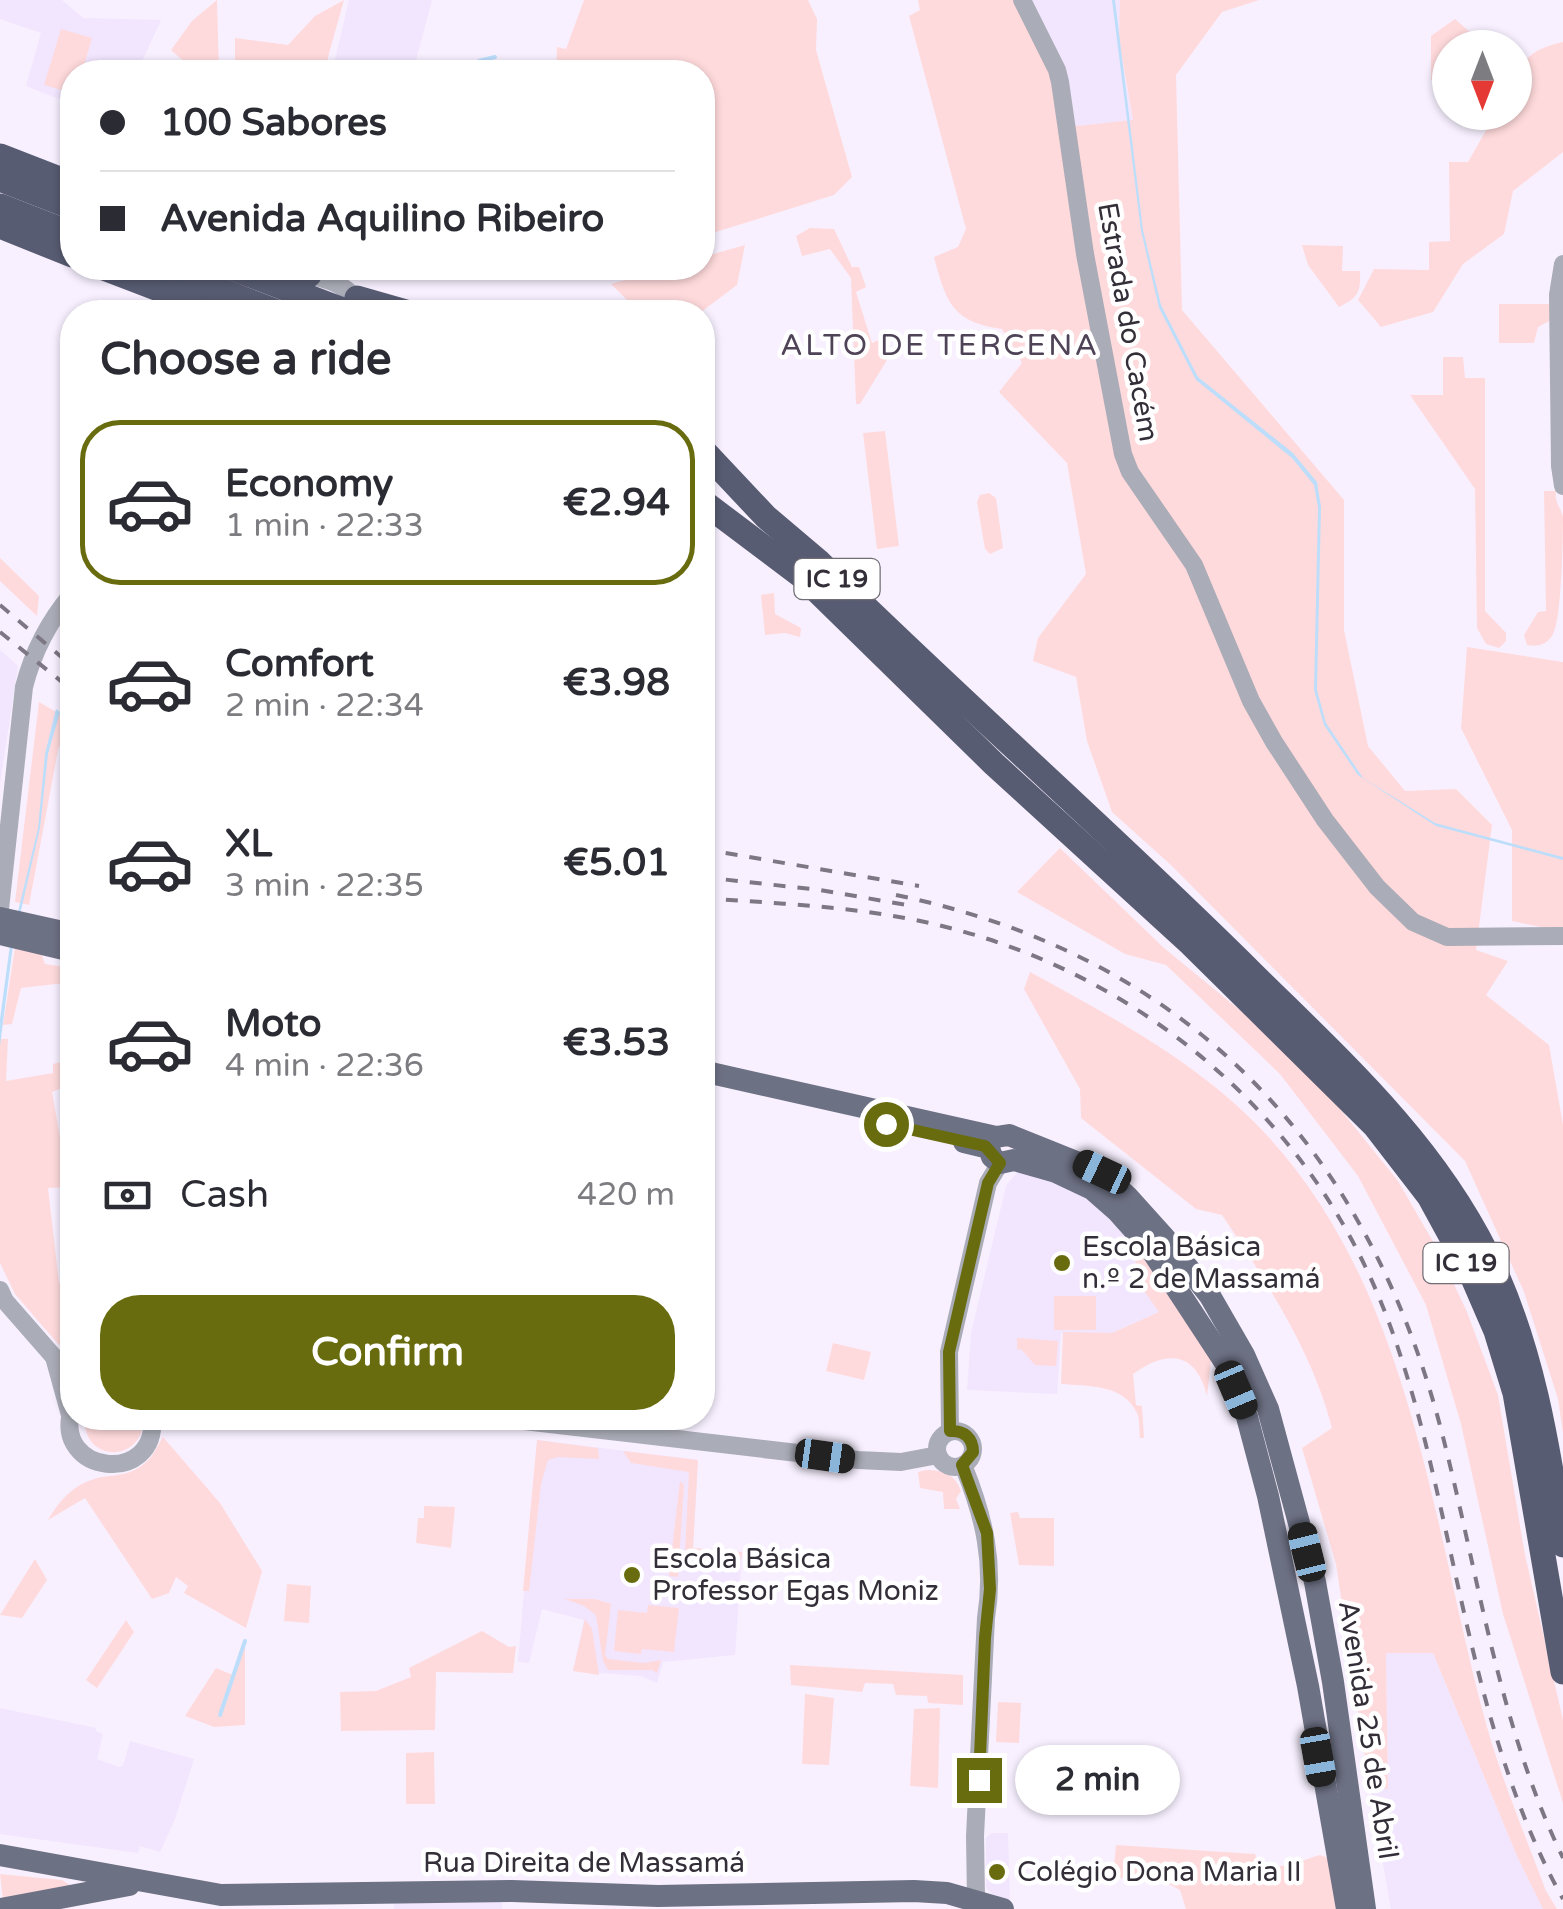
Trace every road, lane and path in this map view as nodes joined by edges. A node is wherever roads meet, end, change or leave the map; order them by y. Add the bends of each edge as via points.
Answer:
1 (1022, 0) edge
2 (0, 156) edge
3 (60, 179) edge
4 (0, 180) edge
5 (60, 202) edge
6 (0, 206) edge
7 (0, 226) edge
8 (60, 229) edge
9 (60, 250) edge
10 (1563, 264) edge
11 (135, 280) edge
12 (194, 280) edge
13 (269, 280) edge
14 (324, 280) edge
15 (187, 300) edge
16 (246, 300) edge
17 (330, 300) edge
18 (353, 300) edge
19 (715, 467) edge
20 (1563, 486) edge
21 (715, 488) edge
22 (715, 507) edge
23 (715, 516) edge
24 (759, 527) junction
25 (60, 610) edge
26 (0, 908) edge
27 (0, 918) edge
28 (0, 934) edge
29 (60, 935) edge
30 (41, 936) junction
31 (1563, 936) edge
32 (60, 945) edge
33 (715, 1074) edge
34 (715, 1085) edge
35 (1003, 1150) junction
36 (0, 1290) edge
37 (54, 1356) junction
38 (60, 1359) edge
39 (60, 1376) edge
40 (71, 1430) edge
41 (152, 1430) edge
42 (601, 1430) edge
43 (950, 1431) junction
44 (938, 1455) junction
45 (962, 1465) junction
46 (1563, 1545) edge
47 (1563, 1672) edge
48 (0, 1855) edge
49 (163, 1886) junction
50 (976, 1899) junction
51 (0, 1909) edge
52 (1003, 1909) edge
53 (1347, 1909) edge
54 (1365, 1909) edge

1 - 31 street, Estrada do Cacém via 1057,70 1114,423 1130,472 1194,565 1251,701 1346,850 1413,922 1446,937
2 - 3 highway
4 - 5 highway
6 - 8 highway
7 - 9 highway
10 - 20 street
11 - 15 highway
12 - 16 highway, bridge
13 - 17 highway, bridge
14 - 18 street via 350,290
19 - 24 highway
21 - 24 highway, IC 19
22 - 24 highway, IC 19
23 - 24 highway
24 - 46 highway, IC 19 via 818,561 1176,898 1386,1106 1441,1175 1515,1318
24 - 47 highway, IC 19 via 994,764 1192,944 1375,1126 1429,1196 1470,1270 1515,1394
25 - 26 street via 24,687
27 - 30 main road
28 - 30 main road
29 - 30 main road
30 - 32 main road
33 - 35 main road, Avenida 25 de Abril
34 - 35 main road, Avenida 25 de Abril
35 - 43 street via 988,1183 949,1352
35 - 53 main road, Avenida 25 de Abril via 1092,1189 1117,1211 1226,1364 1248,1417 1288,1588
35 - 54 main road, Avenida 25 de Abril via 1062,1154 1102,1172 1210,1296 1244,1355 1268,1409 1315,1582
36 - 37 street
37 - 38 street
37 - 39 street
40 - 41 street via 86,1457 107,1465 142,1451
42 - 44 street via 888,1463
43 - 44 street via 940,1438
43 - 45 street via 971,1440 973,1452
44 - 45 street via 945,1464
45 - 50 street via 987,1533 990,1589
48 - 49 main road, Rua Direita de Massamá
49 - 50 main road, Rua Direita de Massamá via 221,1896 914,1891
49 - 51 main road, Rua Direita de Massamá via 124,1886
50 - 52 main road, Rua Direita de Massamá

